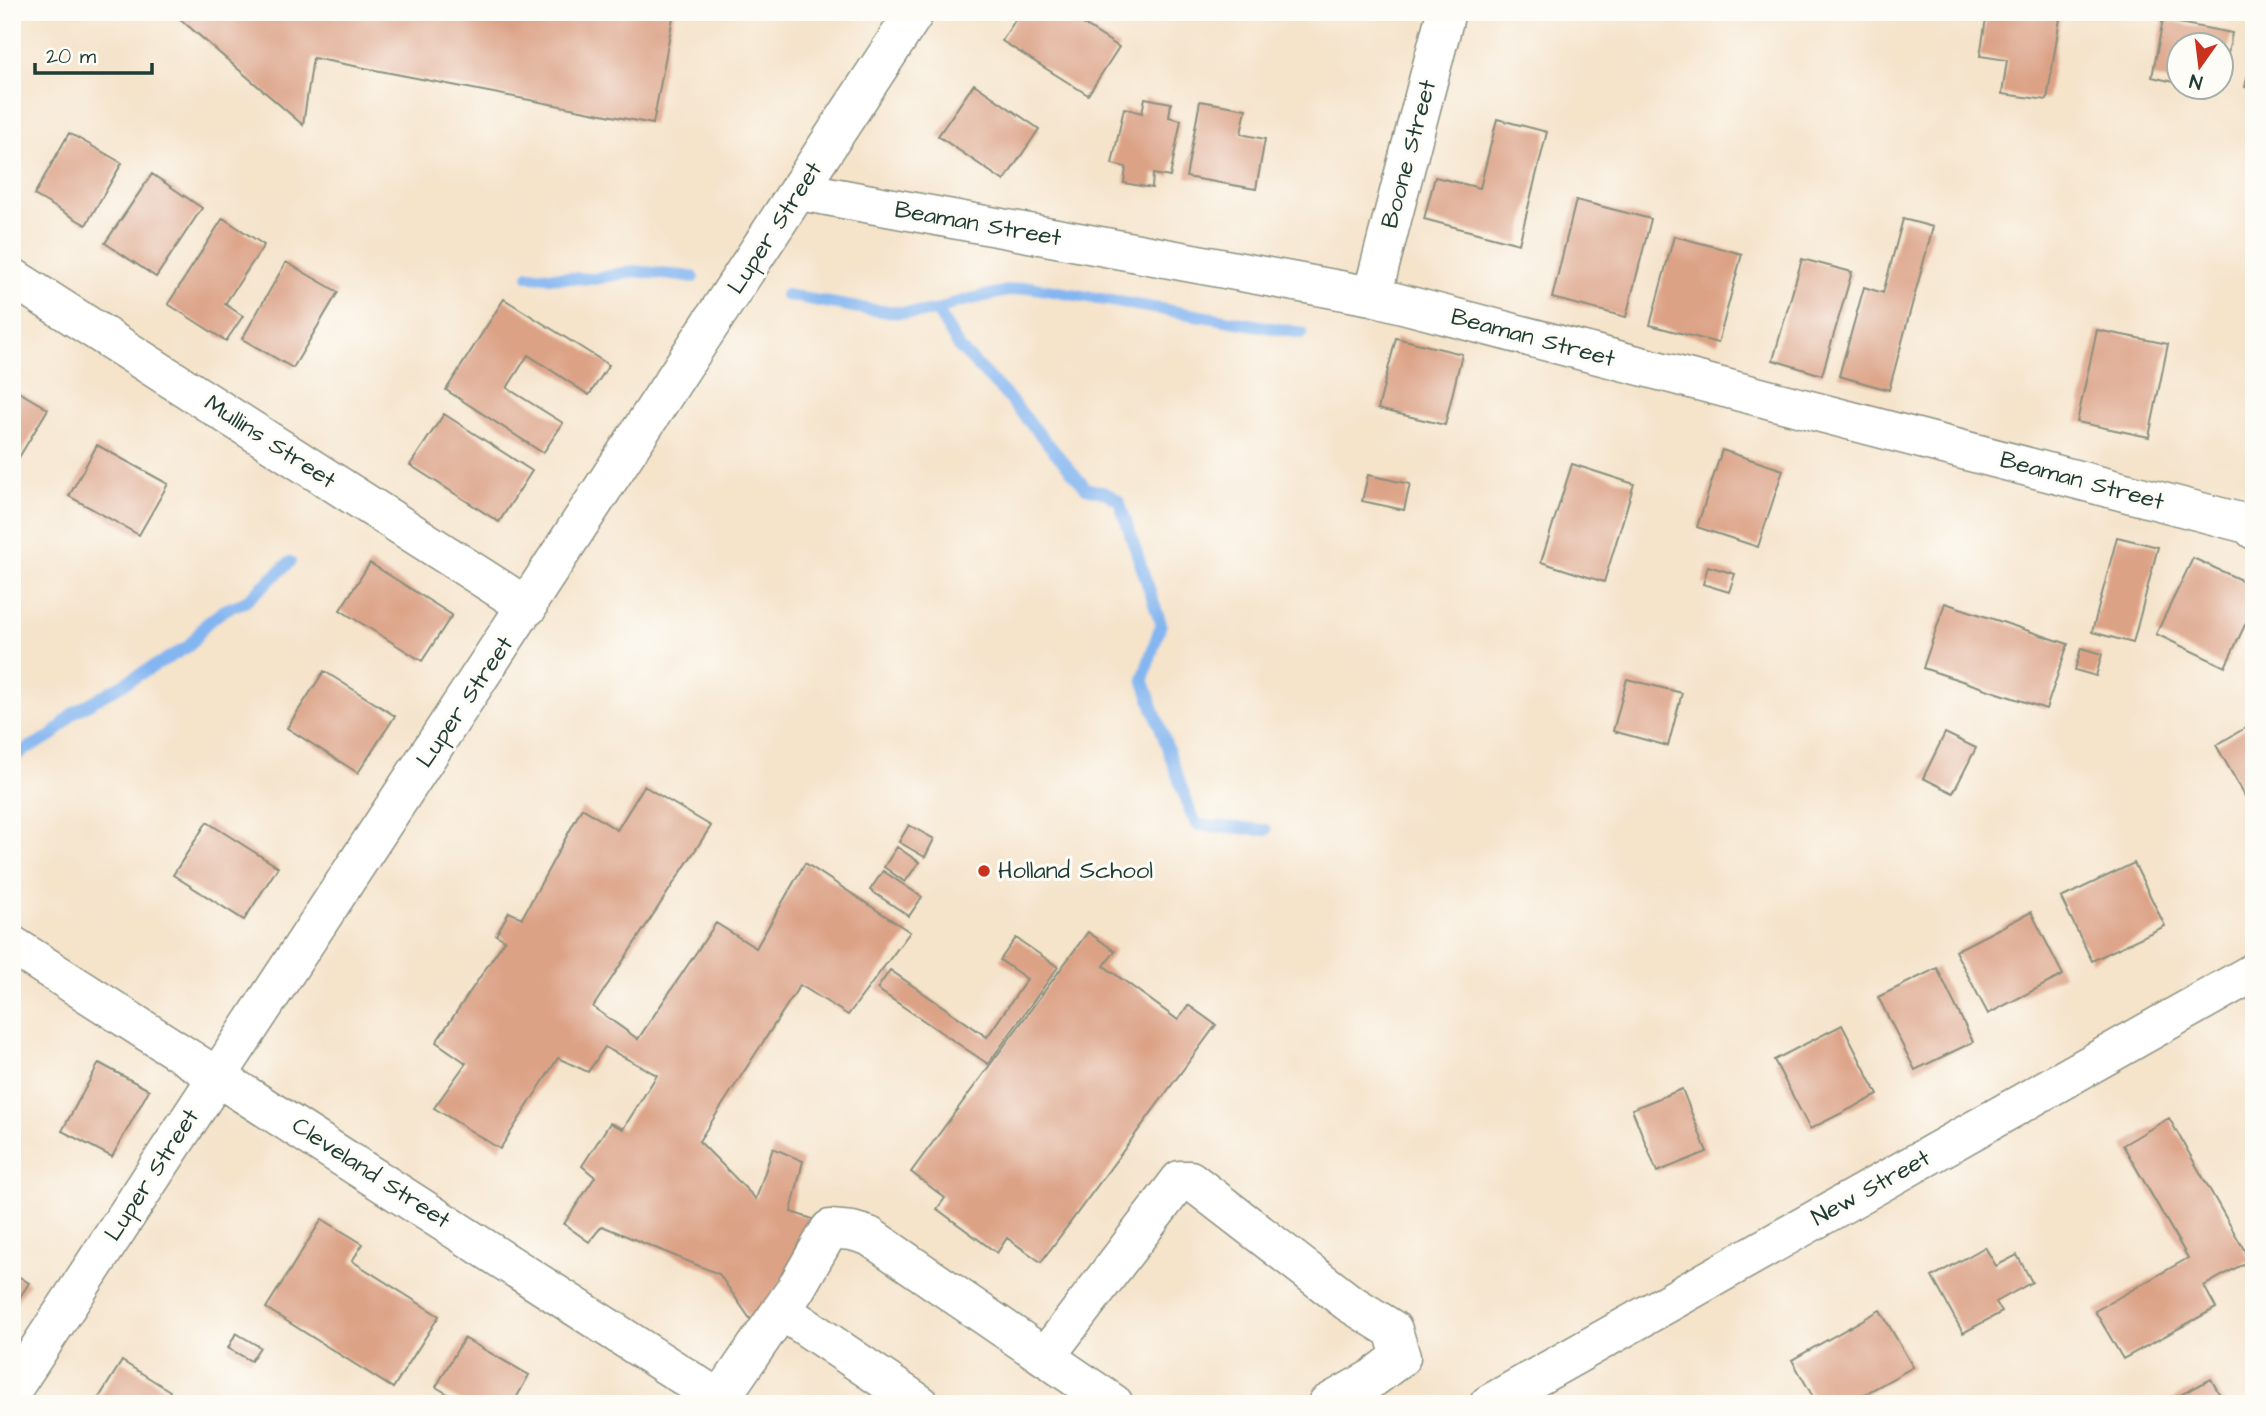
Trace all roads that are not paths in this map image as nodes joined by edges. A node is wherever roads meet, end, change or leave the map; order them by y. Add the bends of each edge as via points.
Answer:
1 (915, 12) edge
2 (1446, 12) edge
3 (800, 191) junction
4 (12, 277) edge
5 (1372, 296) junction
6 (2253, 527) edge
7 (528, 607) junction
8 (12, 945) edge
9 (2254, 972) edge
10 (216, 1074) junction
11 (781, 1310) junction
12 (1046, 1356) junction
13 (12, 1390) edge
14 (724, 1401) edge
15 (920, 1404) edge
16 (1114, 1404) edge
17 (1327, 1404) edge
18 (1489, 1404) edge

1 - 3 street, Luper Street
2 - 5 street, Boone Street
3 - 5 street, Beaman Street
3 - 7 street, Luper Street
4 - 7 street, Mullins Street
5 - 6 street, Beaman Street
7 - 10 street, Luper Street
8 - 10 street, Cleveland Street
9 - 18 street, New Street
10 - 13 street, Luper Street
10 - 14 street, Cleveland Street
11 - 12 street via 830,1229 852,1231 869,1236
11 - 14 street
11 - 15 street
12 - 16 street
12 - 17 street via 1180,1180 1190,1180 1348,1302 1393,1330 1401,1357

